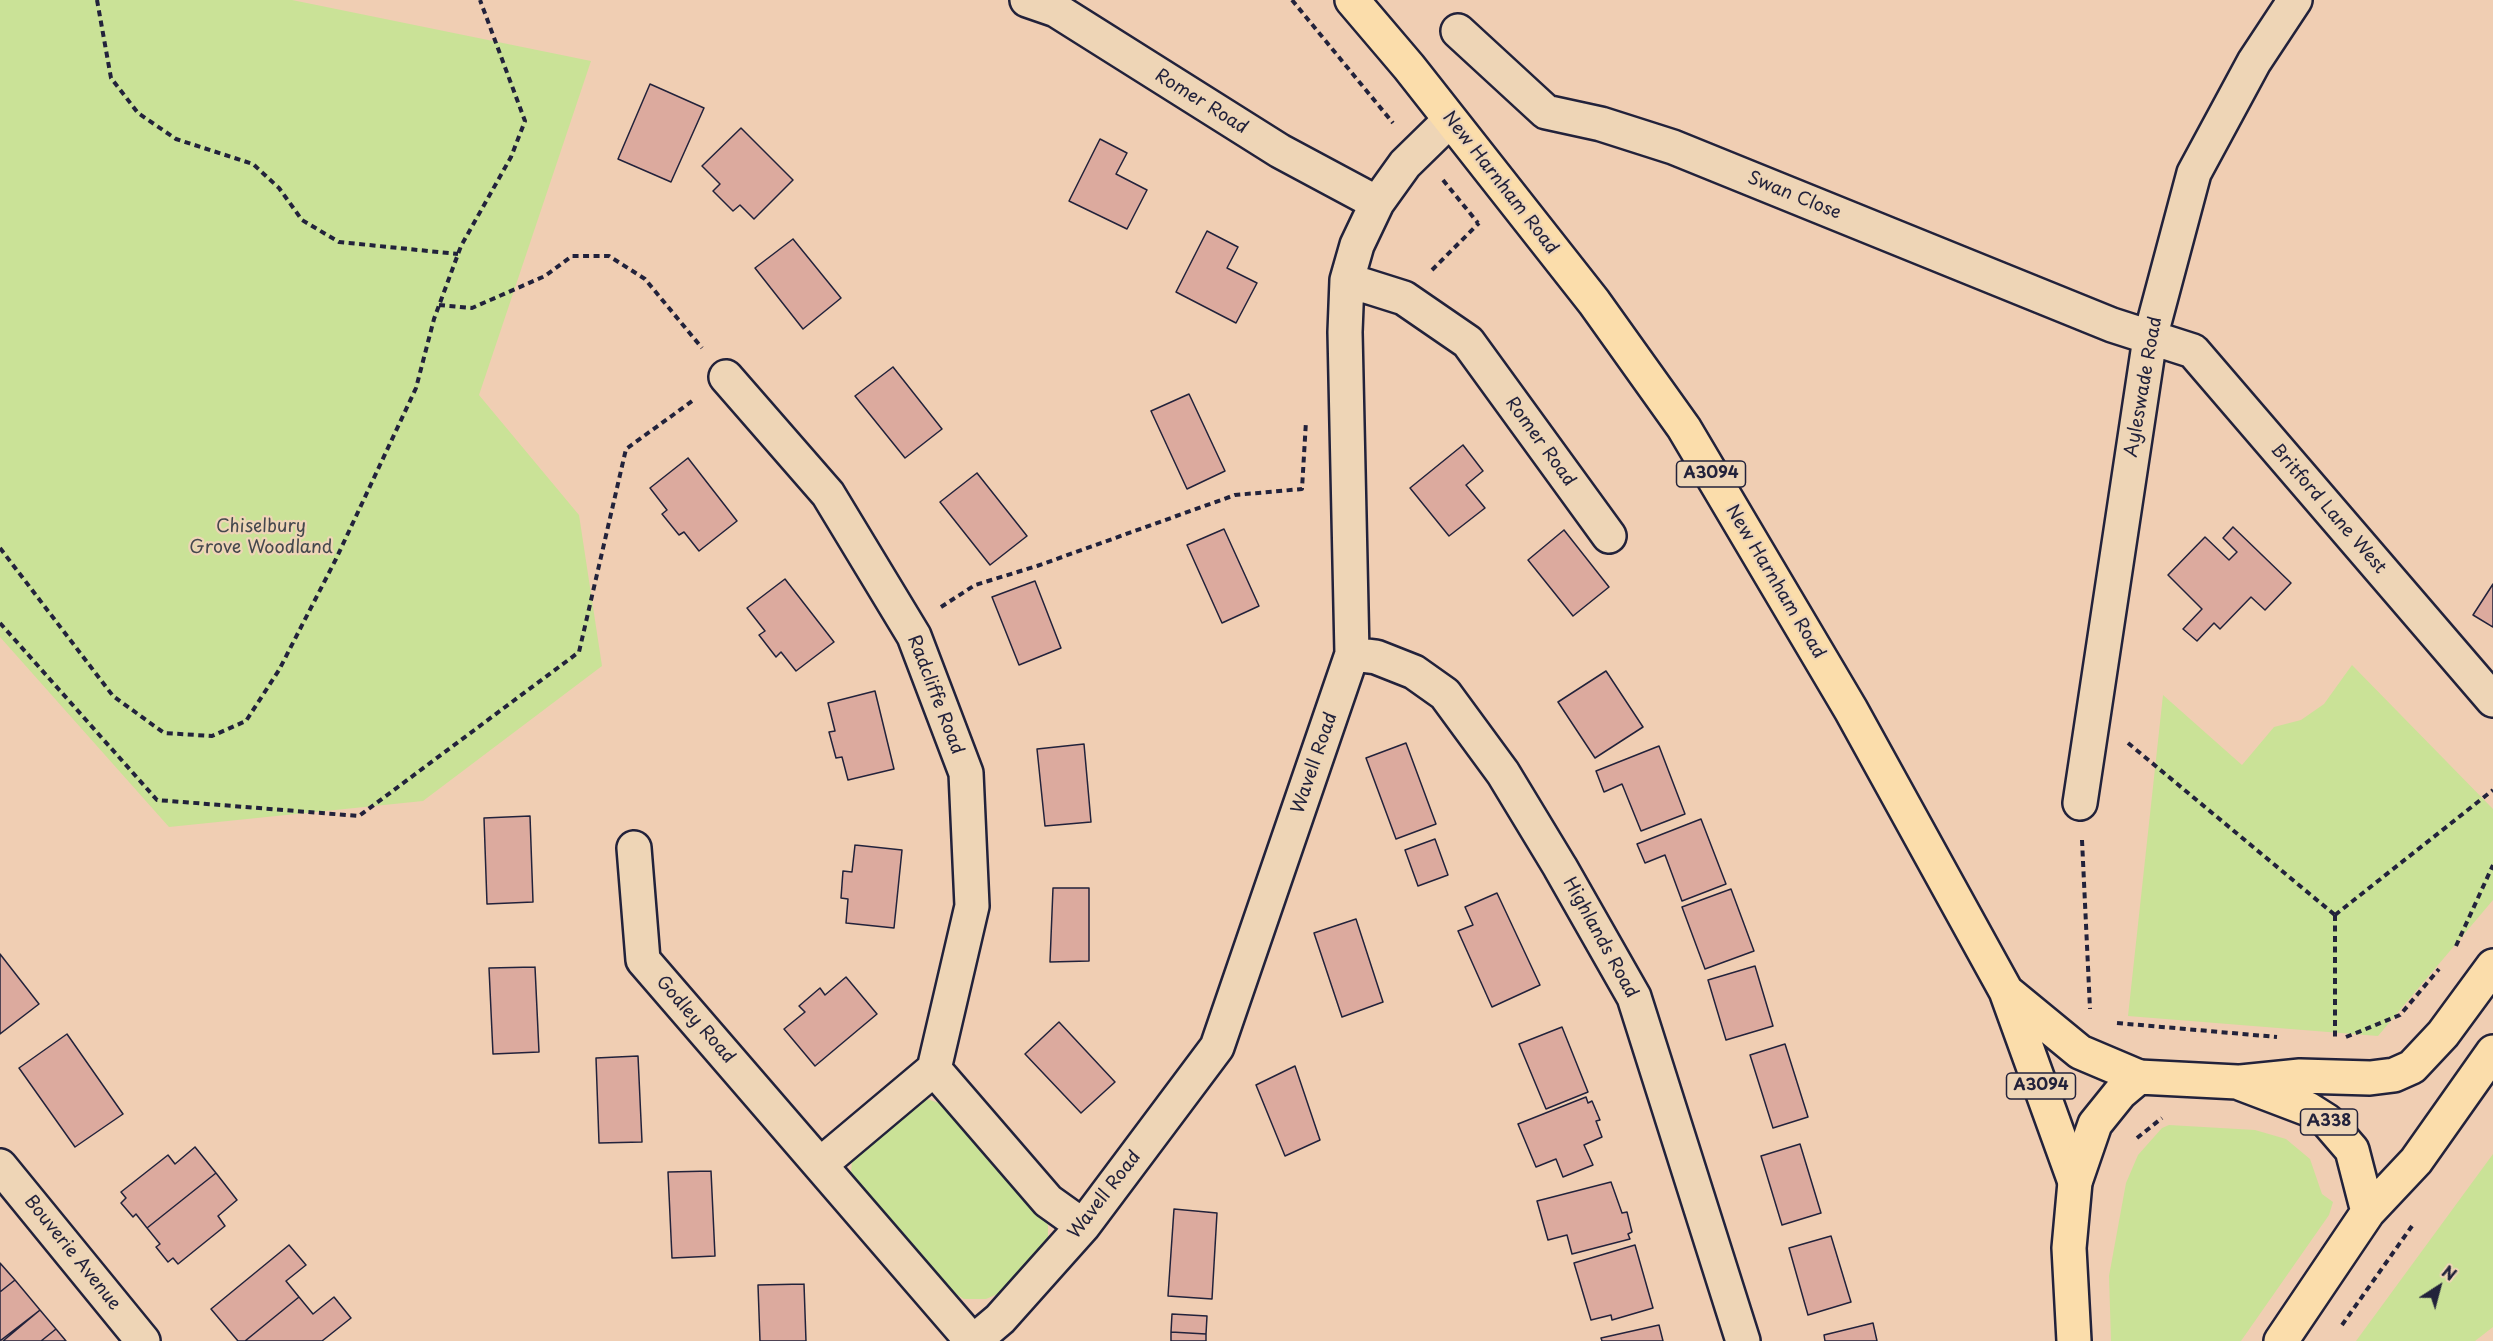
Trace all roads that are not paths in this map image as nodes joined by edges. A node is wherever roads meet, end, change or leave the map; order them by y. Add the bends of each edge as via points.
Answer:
1 (1027, 0) edge
2 (1352, 0) edge
3 (2295, 0) edge
4 (1458, 31) dead end
5 (1450, 120) junction
6 (1377, 203) junction
7 (1347, 280) junction
8 (2150, 338) junction
9 (726, 377) road end
10 (1609, 536) dead end
11 (1352, 654) junction
12 (2493, 700) edge
13 (2080, 803) road end
14 (634, 848) dead end
15 (2493, 966) edge
16 (2006, 991) junction
17 (2493, 1052) edge
18 (934, 1069) junction
19 (2139, 1077) junction
20 (2237, 1082) junction
21 (820, 1164) junction
22 (0, 1166) edge
23 (2075, 1182) junction
24 (2368, 1212) junction
25 (1083, 1226) junction
26 (143, 1341) edge
27 (973, 1341) edge
28 (1743, 1341) edge
29 (2074, 1341) edge
30 (2281, 1341) edge

1 - 6 street, Romer Road via 1056,10 1280,151
2 - 5 main road, New Harnham Road / A3094
3 - 8 street, Ayleswade Road via 2254,62 2194,173
4 - 8 street, Swan Close via 1546,112 1601,124 1673,147
5 - 6 street, Wavell Road via 1418,151
5 - 16 main road, New Harnham Road / A3094 via 1594,302 1684,428 1851,710
6 - 7 street, Wavell Road via 1357,245
7 - 10 street, Romer Road via 1404,298 1468,342
7 - 11 street, Wavell Road
8 - 12 street, Britford Lane West via 2193,351
8 - 13 street, Ayleswade Road
9 - 18 street, Radcliffe Road via 828,494 909,628 966,773 972,906
11 - 25 street, Wavell Road via 1217,1047
11 - 28 street, Highlands Road via 1376,657 1414,672 1445,694 1503,773 1634,997
14 - 21 street, Godley Road via 643,960
15 - 20 main road via 2443,1034 2412,1067 2394,1075 2370,1078 2300,1076
16 - 19 main road, A3094 via 2080,1053
16 - 23 main road, A3094
17 - 24 main road via 2416,1161
18 - 21 street
18 - 25 street via 1048,1201
19 - 20 main road, A338
19 - 23 main road via 2095,1124
20 - 24 main road, A338 via 2308,1109 2344,1137 2357,1163
21 - 27 street, Godley Road
22 - 26 street, Bouverie Avenue
23 - 29 main road via 2069,1248
24 - 30 main road
25 - 27 street, Wavell Road via 1000,1319

